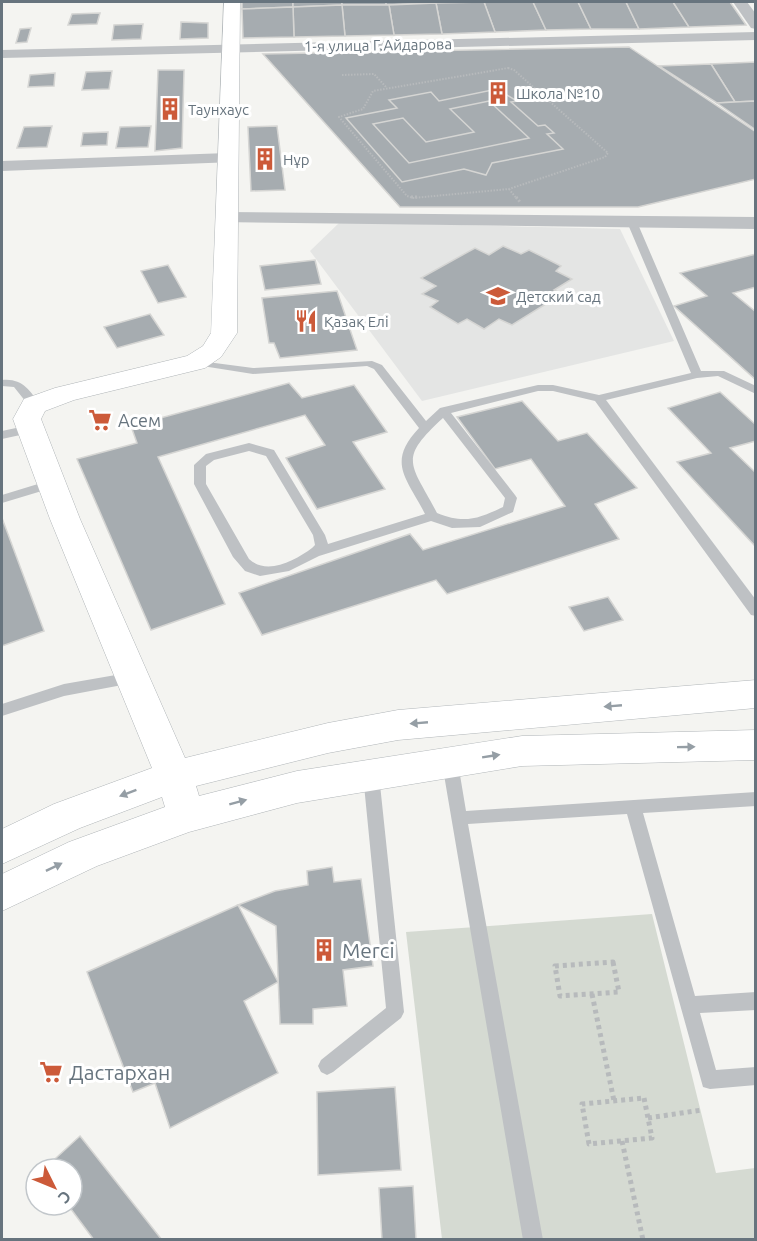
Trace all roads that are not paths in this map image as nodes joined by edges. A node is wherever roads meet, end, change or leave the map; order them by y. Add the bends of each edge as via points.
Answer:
1 (232, 2) edge
2 (740, 2) edge
3 (756, 25) edge
4 (756, 36) edge
5 (231, 48) junction
6 (2, 54) edge
7 (228, 158) junction
8 (2, 166) edge
9 (226, 218) junction
10 (632, 222) junction
11 (756, 223) edge
12 (196, 362) junction
13 (697, 375) junction
14 (2, 383) edge
15 (756, 391) edge
16 (599, 399) junction
17 (444, 411) junction
18 (22, 423) edge
19 (425, 428) junction
20 (51, 484) junction
21 (2, 499) edge
22 (432, 516) junction
23 (317, 552) junction
24 (756, 611) edge
25 (135, 677) junction
26 (756, 694) edge
27 (2, 710) edge
28 (756, 745) edge
29 (450, 763) junction
30 (371, 775) junction
31 (174, 776) junction
32 (756, 799) edge
33 (633, 806) junction
34 (187, 816) junction
35 (459, 818) junction
36 (2, 847) edge
37 (2, 893) edge
38 (756, 1001) edge
39 (689, 1005) junction
40 (327, 1066) dead end
41 (756, 1076) edge
42 (533, 1239) edge

1 - 5 street
2 - 3 street
4 - 5 street, 1-я улица Г.Айдарова
5 - 6 street, 1-я улица Г.Айдарова
5 - 7 street
7 - 8 street
7 - 9 street
9 - 10 street
9 - 12 street via 224,333 212,351
10 - 11 street
10 - 13 lane
12 - 18 street via 64,394
12 - 19 lane via 253,371 368,363 378,367
13 - 15 lane via 720,373
13 - 16 lane
14 - 18 lane via 22,386
16 - 17 lane via 538,388
16 - 24 lane
17 - 19 lane
17 - 22 lane via 511,498 509,509 480,523 452,524
18 - 20 street
19 - 22 lane via 415,436 405,458 406,469
20 - 21 lane
20 - 25 street
22 - 23 lane
23 - 23 lane via 322,546 319,535 270,453 249,447 210,457 200,465 200,484 245,565 259,571 274,569
25 - 27 lane via 64,690
25 - 31 street
26 -> 31 street via 398,725
29 -> 28 street via 522,752
29 - 30 street
29 - 35 lane
34 -> 30 street via 297,787
30 - 40 lane via 394,1012
31 - 34 street
31 -> 36 street via 67,816
32 - 33 lane
33 - 35 lane
33 - 39 lane
37 -> 34 street via 82,854
35 - 42 lane
38 - 39 lane
39 - 41 lane via 710,1080

